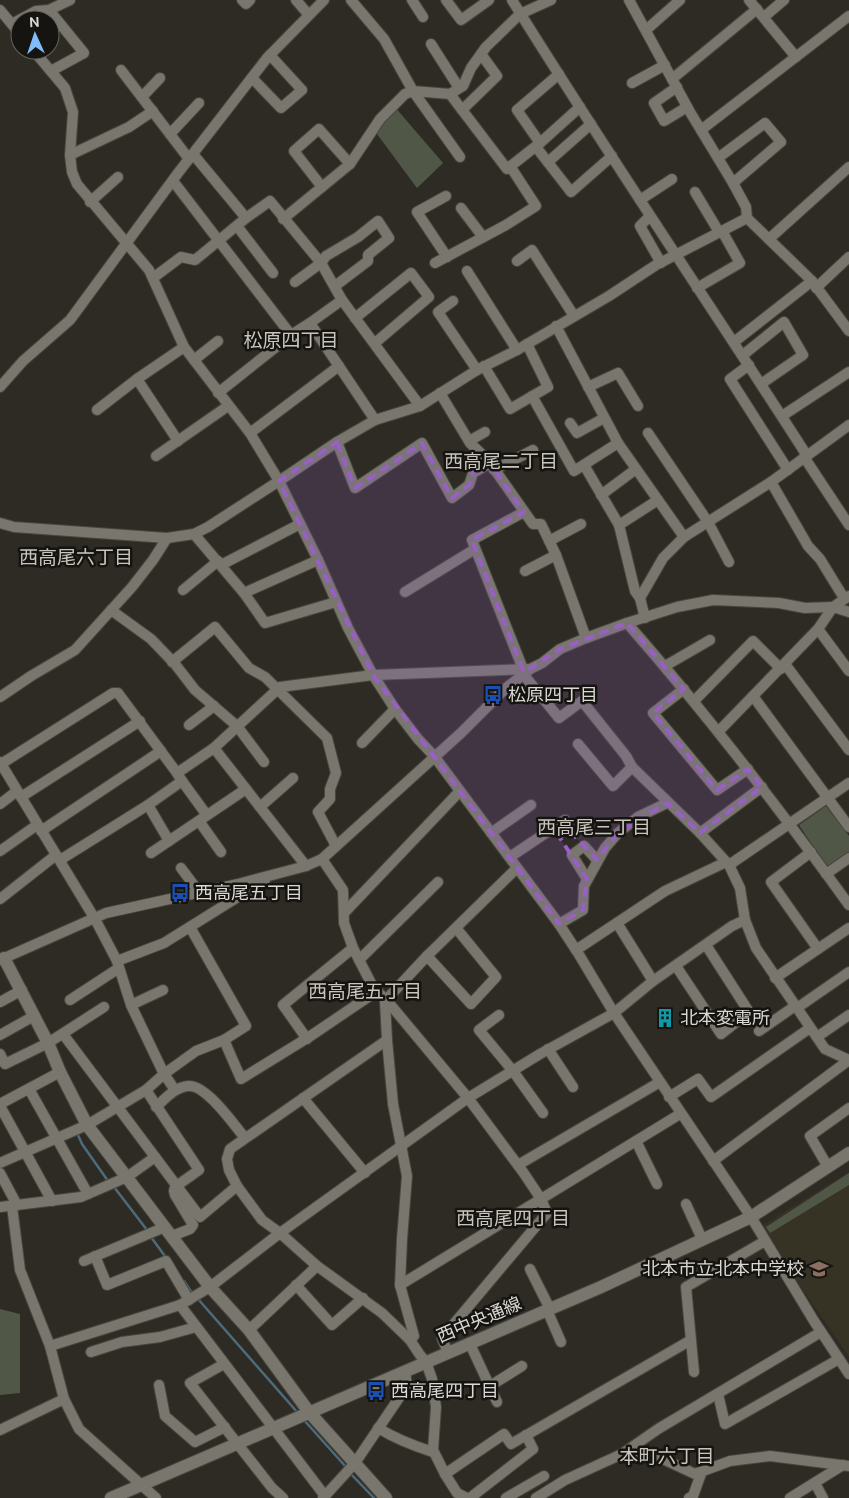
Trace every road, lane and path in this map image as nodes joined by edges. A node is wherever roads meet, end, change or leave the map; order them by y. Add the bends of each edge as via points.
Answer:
1 (70, 0) edge
2 (242, 0) edge
3 (250, 0) edge
4 (296, 0) edge
5 (324, 0) edge
6 (351, 0) edge
7 (412, 0) edge
8 (446, 0) edge
9 (489, 0) edge
10 (512, 0) edge
11 (550, 0) edge
12 (629, 0) edge
13 (680, 0) edge
14 (749, 0) edge
15 (784, 0) edge
16 (756, 9) junction
17 (0, 10) edge
18 (49, 10) edge
19 (308, 14) junction
20 (520, 14) junction
21 (849, 16) edge
22 (423, 17) dead end
23 (764, 17) junction
24 (10, 22) edge
25 (60, 23) edge
26 (646, 30) junction
27 (431, 44) dead end
28 (481, 54) junction
29 (270, 55) junction
30 (796, 57) junction
31 (42, 60) edge
32 (665, 65) junction
33 (121, 70) dead end
34 (51, 71) junction
35 (558, 74) junction
36 (160, 78) dead end
37 (252, 78) junction
38 (632, 83) dead end
39 (675, 83) junction
40 (414, 91) junction
41 (454, 91) junction
42 (142, 97) junction
43 (199, 103) dead end
44 (580, 107) junction
45 (687, 107) junction
46 (462, 110) junction
47 (153, 111) junction
48 (591, 124) junction
49 (701, 130) junction
50 (170, 134) junction
51 (538, 145) junction
52 (70, 155) junction
53 (191, 156) junction
54 (612, 156) junction
55 (460, 157) dead end
56 (718, 158) junction
57 (548, 162) junction
58 (350, 164) junction
59 (510, 166) junction
60 (848, 169) edge
61 (118, 177) dead end
62 (672, 179) dead end
63 (172, 181) junction
64 (733, 183) junction
65 (322, 187) junction
66 (695, 192) dead end
67 (446, 196) dead end
68 (640, 200) junction
69 (90, 202) junction
70 (461, 208) dead end
71 (650, 216) junction
72 (246, 218) junction
73 (283, 218) junction
74 (747, 218) junction
75 (237, 226) junction
76 (721, 232) junction
77 (483, 237) junction
78 (769, 239) junction
79 (218, 241) junction
80 (126, 244) junction
81 (676, 255) junction
82 (447, 257) junction
83 (849, 257) edge
84 (517, 262) dead end
85 (321, 263) junction
86 (435, 263) dead end
87 (661, 263) junction
88 (467, 271) dead end
89 (273, 273) dead end
90 (154, 278) junction
91 (295, 282) dead end
92 (814, 284) junction
93 (335, 286) junction
94 (697, 288) junction
95 (342, 300) junction
96 (453, 302) dead end
97 (574, 316) junction
98 (355, 318) junction
99 (310, 323) junction
100 (556, 326) junction
101 (849, 331) edge
102 (290, 336) junction
103 (218, 341) dead end
104 (374, 342) junction
105 (734, 342) junction
106 (527, 344) junction
107 (184, 347) junction
108 (517, 350) junction
109 (743, 356) junction
110 (194, 360) junction
111 (749, 365) junction
112 (339, 366) junction
113 (480, 368) junction
114 (849, 372) edge
115 (137, 380) junction
116 (761, 384) junction
117 (0, 386) edge
118 (588, 387) junction
119 (218, 393) junction
120 (440, 394) junction
121 (532, 396) junction
122 (228, 406) junction
123 (420, 406) junction
124 (638, 406) dead end
125 (97, 410) dead end
126 (782, 416) junction
127 (604, 418) junction
128 (375, 420) junction
129 (570, 423) dead end
130 (849, 426) edge
131 (485, 432) dead end
132 (648, 433) dead end
133 (250, 434) junction
134 (468, 440) junction
135 (178, 441) junction
136 (337, 442) junction
137 (618, 442) junction
138 (533, 450) dead end
139 (156, 456) dead end
140 (805, 456) junction
141 (584, 465) junction
142 (492, 467) junction
143 (636, 469) junction
144 (788, 470) junction
145 (279, 482) junction
146 (771, 482) junction
147 (601, 495) junction
148 (658, 500) junction
149 (524, 512) junction
150 (708, 522) junction
151 (0, 523) edge
152 (300, 524) junction
153 (582, 524) dead end
154 (849, 525) edge
155 (619, 526) junction
156 (194, 534) junction
157 (684, 537) junction
158 (167, 538) junction
159 (549, 541) junction
160 (475, 548) junction
161 (556, 555) junction
162 (318, 560) junction
163 (730, 562) dead end
164 (220, 563) junction
165 (525, 571) dead end
166 (183, 590) dead end
167 (405, 592) dead end
168 (244, 593) junction
169 (847, 597) edge
170 (640, 598) junction
171 (336, 602) junction
172 (833, 607) junction
173 (111, 610) junction
174 (849, 612) edge
175 (645, 618) junction
176 (627, 623) junction
177 (818, 629) junction
178 (586, 638) junction
179 (710, 640) dead end
180 (172, 662) junction
181 (665, 666) junction
182 (783, 667) junction
183 (525, 671) junction
184 (849, 671) edge
185 (373, 675) junction
186 (277, 689) junction
187 (684, 689) junction
188 (753, 696) junction
189 (0, 697) edge
190 (694, 701) junction
191 (214, 706) junction
192 (395, 708) junction
193 (140, 721) junction
194 (189, 725) dead end
195 (237, 726) junction
196 (719, 731) junction
197 (362, 743) dead end
198 (578, 744) dead end
199 (214, 748) junction
200 (849, 750) edge
201 (161, 751) junction
202 (434, 756) junction
203 (264, 762) dead end
204 (0, 763) edge
205 (632, 767) junction
206 (748, 769) junction
207 (180, 777) junction
208 (293, 778) dead end
209 (849, 783) edge
210 (762, 787) junction
211 (246, 789) junction
212 (460, 791) junction
213 (19, 794) junction
214 (828, 798) junction
215 (668, 803) junction
216 (0, 804) edge
217 (148, 805) junction
218 (531, 805) dead end
219 (260, 807) junction
220 (202, 818) junction
221 (566, 820) dead end
222 (790, 823) junction
223 (849, 827) edge
224 (39, 828) junction
225 (492, 833) junction
226 (700, 833) junction
227 (169, 841) junction
228 (336, 846) junction
229 (0, 851) edge
230 (221, 852) dead end
231 (811, 852) junction
232 (151, 853) dead end
233 (58, 857) junction
234 (510, 857) junction
235 (849, 858) edge
236 (322, 859) junction
237 (597, 860) junction
238 (728, 864) junction
239 (306, 866) junction
240 (181, 868) dead end
241 (517, 868) junction
242 (276, 874) junction
243 (826, 874) junction
244 (587, 879) junction
245 (438, 882) dead end
246 (199, 892) junction
247 (0, 899) edge
248 (849, 905) edge
249 (344, 913) junction
250 (95, 919) junction
251 (745, 920) junction
252 (617, 922) junction
253 (559, 924) junction
254 (190, 926) junction
255 (456, 928) junction
256 (849, 928) edge
257 (706, 945) junction
258 (353, 948) junction
259 (818, 949) junction
260 (576, 950) junction
261 (427, 956) junction
262 (1, 957) edge
263 (359, 960) junction
264 (118, 965) junction
265 (676, 966) junction
266 (849, 972) edge
267 (775, 978) junction
268 (653, 981) junction
269 (22, 990) junction
270 (163, 990) dead end
271 (377, 991) junction
272 (70, 1000) dead end
273 (385, 1001) junction
274 (0, 1002) edge
275 (131, 1005) junction
276 (104, 1007) dead end
277 (796, 1007) junction
278 (614, 1013) junction
279 (849, 1015) edge
280 (34, 1016) junction
281 (499, 1016) dead end
282 (810, 1028) junction
283 (759, 1032) dead end
284 (0, 1034) edge
285 (63, 1034) junction
286 (817, 1037) junction
287 (307, 1039) junction
288 (224, 1040) junction
289 (387, 1040) junction
290 (48, 1043) junction
291 (548, 1050) junction
292 (0, 1054) edge
293 (849, 1060) edge
294 (60, 1072) junction
295 (513, 1072) junction
296 (164, 1074) junction
297 (660, 1082) junction
298 (573, 1087) dead end
299 (29, 1089) junction
300 (146, 1090) junction
301 (176, 1090) junction
302 (669, 1097) junction
303 (302, 1098) junction
304 (468, 1098) junction
305 (0, 1105) edge
306 (118, 1107) junction
307 (156, 1107) junction
308 (849, 1108) edge
309 (543, 1114) dead end
310 (680, 1114) junction
311 (87, 1125) junction
312 (56, 1138) junction
313 (245, 1138) junction
314 (636, 1141) junction
315 (402, 1146) junction
316 (26, 1152) junction
317 (849, 1153) edge
318 (155, 1157) junction
319 (712, 1161) junction
320 (0, 1163) edge
321 (518, 1165) junction
322 (828, 1167) junction
323 (0, 1173) edge
324 (365, 1173) junction
325 (127, 1177) junction
326 (657, 1184) dead end
327 (176, 1186) junction
328 (236, 1186) junction
329 (88, 1194) junction
330 (541, 1199) junction
331 (52, 1201) junction
332 (686, 1204) dead end
333 (15, 1206) junction
334 (0, 1207) edge
335 (751, 1218) junction
336 (168, 1231) junction
337 (280, 1233) junction
338 (702, 1239) junction
339 (765, 1241) junction
340 (95, 1256) junction
341 (84, 1261) dead end
342 (317, 1266) junction
343 (530, 1269) dead end
344 (296, 1285) junction
345 (400, 1285) junction
346 (210, 1288) junction
347 (363, 1298) junction
348 (185, 1302) junction
349 (548, 1310) junction
350 (196, 1327) junction
351 (249, 1330) junction
352 (821, 1332) junction
353 (410, 1340) junction
354 (691, 1340) junction
355 (561, 1342) dead end
356 (470, 1344) junction
357 (50, 1346) junction
358 (91, 1352) dead end
359 (448, 1353) junction
360 (839, 1359) junction
361 (426, 1362) junction
362 (224, 1364) junction
363 (522, 1366) dead end
364 (405, 1371) junction
365 (694, 1372) dead end
366 (849, 1374) edge
367 (158, 1385) dead end
368 (490, 1386) junction
369 (718, 1394) junction
370 (64, 1399) junction
371 (498, 1402) dead end
372 (309, 1412) junction
373 (224, 1426) junction
374 (272, 1428) junction
375 (378, 1428) junction
376 (0, 1430) edge
377 (526, 1435) junction
378 (238, 1443) junction
379 (434, 1452) junction
380 (622, 1454) junction
381 (355, 1463) junction
382 (846, 1465) edge
383 (702, 1471) junction
384 (445, 1474) junction
385 (544, 1476) dead end
386 (815, 1484) junction
387 (141, 1485) junction
388 (324, 1497) edge
389 (111, 1498) edge
390 (156, 1498) edge
391 (282, 1498) edge
392 (386, 1498) edge
393 (468, 1498) edge
394 (506, 1498) edge
395 (536, 1498) edge
396 (689, 1498) edge
397 (790, 1498) edge
398 (823, 1498) edge

1 - 18 street
2 - 3 street via 246,4
4 - 19 street
5 - 19 street
6 - 40 street via 384,39
7 - 22 street
8 - 9 street via 461,20
10 - 20 street
11 - 20 street
12 - 26 street
13 - 26 street
14 - 16 street
15 - 23 street
16 - 23 street
16 - 39 street
17 - 24 street
19 - 29 street
20 - 28 street
20 - 35 street
21 - 30 street
23 - 30 street
25 - 34 street via 84,52
26 - 32 street
27 - 41 street
28 - 41 street via 463,86
28 - 46 street via 497,76
29 - 37 street
29 - 37 street via 302,90 281,108
30 - 49 street
31 - 34 street
32 - 38 street
32 - 39 street
33 - 42 street
34 - 52 street via 65,88 73,112
35 - 44 street
35 - 51 street via 517,110
36 - 42 street
37 - 53 street
39 - 45 street
39 - 45 street via 654,103 664,121
40 - 41 street
40 - 55 street
40 - 58 street via 405,94 380,119
41 - 46 street
42 - 47 street
43 - 50 street
44 - 48 street
44 - 51 street
45 - 49 street
46 - 59 street via 507,169
47 - 50 street
47 - 52 street via 129,127
48 - 54 street
48 - 57 street
49 - 56 street
50 - 53 street
51 - 57 street
51 - 59 street
52 - 69 street via 77,184
53 - 63 street
53 - 72 street
54 - 57 street via 571,192
54 - 68 street
56 - 64 street
56 - 64 street via 765,123 781,142
58 - 65 street
58 - 65 street via 319,129 294,151
59 - 77 street via 536,206
60 - 78 street
61 - 69 street
62 - 68 street
63 - 79 street
63 - 80 street
64 - 74 street via 746,207
65 - 73 street
66 - 76 street
67 - 82 street via 417,212
68 - 71 street
69 - 80 street
70 - 77 street
71 - 81 street
71 - 87 street via 640,226
72 - 73 street via 270,201
72 - 75 street
73 - 85 street
74 - 76 street
74 - 78 street
75 - 79 street
75 - 89 street
76 - 81 street
76 - 94 street via 740,263
77 - 82 street
78 - 92 street
79 - 90 street via 195,260 181,257
79 - 102 street
80 - 90 street
80 - 117 street via 70,320 23,360
81 - 87 street
81 - 94 street
82 - 86 street
83 - 92 street
84 - 97 street via 532,250
85 - 91 street
85 - 93 street
85 - 93 street via 326,256 378,221 389,238 368,255 368,261
87 - 97 street
88 - 108 street
90 - 107 street
92 - 101 street
92 - 105 street
93 - 95 street
94 - 105 street
95 - 98 street
95 - 99 street
96 - 113 street via 438,312
97 - 100 street
98 - 104 street
98 - 104 street via 411,273 429,297
99 - 102 street
99 - 112 street
100 - 106 street
100 - 118 street
102 - 119 street
103 - 110 street
104 - 123 street
105 - 109 street
106 - 108 street
106 - 121 street via 548,387
107 - 110 street
107 - 115 street
108 - 113 street
109 - 111 street
109 - 116 street via 784,322 803,355
110 - 119 street
111 - 116 street
111 - 144 street via 730,379
112 - 128 street
112 - 133 street
113 - 120 street
113 - 121 street via 510,409
114 - 126 street
115 - 125 street
115 - 135 street
116 - 126 street
118 - 124 street via 618,373
118 - 127 street
119 - 122 street
120 - 123 street
120 - 134 street
121 - 141 street via 574,471
122 - 133 street
122 - 135 street
123 - 128 street
126 - 140 street
127 - 129 street via 577,433
127 - 137 street
128 - 136 street
130 - 140 street
131 - 134 street
132 - 150 street
133 - 145 street
134 - 142 street
135 - 139 street
136 - 142 street via 355,488 422,443 452,498 469,485 473,473
136 - 145 street
137 - 141 street
137 - 143 street
138 - 142 street
140 - 144 street
140 - 154 street
141 - 147 street
142 - 149 street
143 - 147 street
143 - 148 street
144 - 146 street
145 - 152 street
145 - 156 street
146 - 150 street
146 - 169 street via 808,546
147 - 155 street
148 - 155 street
148 - 157 street
149 - 159 street via 533,524 541,524
149 - 160 street via 472,540
150 - 157 street
150 - 163 street
151 - 158 street via 14,527
152 - 162 street
152 - 164 street
153 - 159 street
155 - 170 street via 635,591
156 - 158 street
156 - 164 street
157 - 170 street via 663,558
158 - 173 street
159 - 161 street
160 - 167 street
160 - 183 street
161 - 165 street
161 - 178 street
162 - 168 street
162 - 171 street
164 - 166 street
164 - 168 street
168 - 171 street via 265,623
169 - 172 street
170 - 175 street
171 - 185 street
172 - 174 street
172 - 175 street via 805,608 779,603 713,600
172 - 177 street
173 - 180 street via 151,639
173 - 189 street via 75,650
175 - 176 street
176 - 178 street
176 - 181 street
177 - 182 street
177 - 184 street
178 - 183 street via 560,649
179 - 181 street
180 - 186 street via 215,628 249,668
180 - 191 street via 195,690
181 - 187 street
182 - 188 street
182 - 190 street via 753,641
182 - 200 street
183 - 185 street
183 - 202 street
183 - 205 street via 559,718 582,701
185 - 186 street
185 - 192 street
186 - 195 street
186 - 228 street via 327,738 336,773 330,799 318,812
187 - 190 street
187 - 206 street via 653,713 717,790
188 - 196 street
188 - 214 street
190 - 196 street
191 - 194 street
191 - 195 street
192 - 197 street
192 - 202 street
193 - 201 street
193 - 204 street via 121,695 113,693
193 - 213 street
195 - 199 street
195 - 203 street
196 - 206 street
198 - 205 street via 613,786
199 - 207 street
199 - 211 street
201 - 207 street
201 - 224 street
202 - 212 street
202 - 228 street
204 - 213 street
205 - 215 street
206 - 210 street
207 - 217 street
207 - 220 street
208 - 219 street
209 - 214 street
210 - 222 street
210 - 226 street
211 - 219 street
211 - 220 street
212 - 225 street
212 - 249 street
213 - 216 street
213 - 224 street
214 - 222 street
214 - 223 street
215 - 226 street
215 - 237 street via 638,817 618,833
217 - 227 street
217 - 233 street
218 - 225 street
219 - 239 street
220 - 227 street
220 - 230 street
221 - 234 street
222 - 231 street
222 - 238 street
224 - 229 street
224 - 233 street
225 - 234 street
226 - 238 street
227 - 232 street
228 - 236 street
231 - 243 street
231 - 259 street via 771,882
233 - 247 street
233 - 250 street
234 - 241 street
235 - 243 street
236 - 239 street
236 - 249 street via 342,890
237 - 244 street
237 - 244 street via 584,846 572,855
238 - 251 street via 740,888
238 - 252 street via 665,891
239 - 242 street
240 - 246 street
241 - 253 street
241 - 255 street
242 - 246 street
242 - 254 street
243 - 248 street
244 - 253 street via 583,910
245 - 263 street
246 - 250 street via 106,913
249 - 258 street
250 - 262 street
250 - 264 street
251 - 257 street
251 - 267 street via 756,948
252 - 260 street
252 - 268 street
253 - 260 street
254 - 264 street via 164,943
254 - 288 street via 246,1026
255 - 261 street
255 - 261 street via 496,977 471,1004
256 - 259 street
257 - 265 street
257 - 265 street via 749,1012 721,1034
258 - 263 street
258 - 287 street via 283,1005
259 - 267 street
260 - 278 street
261 - 273 street
262 - 269 street
263 - 271 street
264 - 272 street
264 - 275 street
265 - 268 street
266 - 277 street
267 - 277 street
268 - 278 street
269 - 274 street
269 - 280 street
270 - 275 street
271 - 273 street
271 - 287 street
273 - 289 street
273 - 304 street
275 - 296 street
276 - 285 street
277 - 282 street
277 - 283 street
278 - 291 street
278 - 297 street
279 - 286 street
280 - 284 street
280 - 290 street
281 - 295 street via 479,1030
282 - 286 street
282 - 302 street via 711,1097 698,1079
285 - 290 street
285 - 306 street
286 - 293 street via 825,1049
287 - 288 street via 241,1078
288 - 296 street via 196,1051
289 - 303 street
289 - 315 street via 393,1104
290 - 292 street via 5,1064
290 - 294 street
291 - 295 street
291 - 298 street
293 - 319 street
294 - 299 street
294 - 311 street
295 - 304 street
295 - 309 street
296 - 300 street
296 - 301 street
297 - 302 street
297 - 321 street
299 - 305 street
299 - 312 street
300 - 306 street
300 - 307 street
301 - 307 street
301 - 313 street via 195,1087 209,1096
302 - 310 street
303 - 313 street
303 - 324 street
304 - 315 street
304 - 321 street
305 - 316 street
306 - 311 street
306 - 318 street
307 - 327 street via 199,1170
308 - 322 street via 810,1136
310 - 314 street
310 - 319 street
311 - 312 street
311 - 325 street
312 - 316 street
312 - 329 street
313 - 328 street via 230,1149 227,1159 228,1170
314 - 326 street
314 - 330 street
315 - 324 street
315 - 345 street via 407,1176
316 - 320 street
316 - 331 street
317 - 322 street, 西中央通線
318 - 325 street
318 - 327 street
319 - 335 street
321 - 330 street
322 - 335 street, 西中央通線
323 - 333 street
324 - 337 street
325 - 329 street
325 - 336 street
327 - 328 street via 200,1217
327 - 336 street via 175,1195 193,1224 190,1229
328 - 337 street via 262,1220
329 - 331 street via 81,1198
330 - 345 street
330 - 359 street via 547,1213 442,1338
331 - 333 street
332 - 338 street
333 - 334 street
333 - 357 street via 20,1270
335 - 338 street, 西中央通線
335 - 339 street
336 - 340 street
336 - 346 street
337 - 342 street
337 - 346 street
338 - 349 street, 西中央通線
339 - 352 street
339 - 354 street via 686,1287
340 - 341 street
340 - 348 street via 107,1285 166,1261
342 - 344 street
342 - 347 street
343 - 349 street
344 - 347 street via 332,1325
344 - 351 street
345 - 353 street via 414,1336
346 - 348 street
346 - 351 street
347 - 353 street
348 - 350 street
348 - 357 street
349 - 355 street
349 - 356 street, 西中央通線
350 - 358 street via 160,1337 122,1342
350 - 362 street
351 - 372 street
352 - 360 street
352 - 369 street
353 - 361 street
354 - 365 street
354 - 377 street
356 - 359 street, 西中央通線
356 - 368 street
357 - 370 street
359 - 361 street, 西中央通線
360 - 366 street
360 - 369 street via 725,1424
361 - 364 street, 西中央通線
361 - 379 street via 436,1407
362 - 373 street via 190,1383
362 - 374 street
363 - 368 street
364 - 372 street, 西中央通線
364 - 375 street via 407,1386
367 - 373 street via 165,1416 196,1442
368 - 371 street
369 - 380 street
370 - 376 street
370 - 387 street via 79,1429
372 - 374 street, 西中央通線
372 - 381 street
373 - 378 street
374 - 378 street, 西中央通線
374 - 388 street
375 - 379 street via 411,1445
375 - 381 street
377 - 384 street via 511,1444 504,1434
377 - 393 street via 533,1449
378 - 387 street, 西中央通線
378 - 391 street
379 - 384 street
380 - 383 street via 648,1452 695,1474
380 - 395 street via 564,1480
381 - 388 street
381 - 392 street
382 - 383 street via 770,1456 730,1461
382 - 386 street
383 - 396 street via 693,1496
384 - 393 street via 457,1493
385 - 394 street
386 - 397 street
386 - 398 street
387 - 389 street, 西中央通線
387 - 390 street

